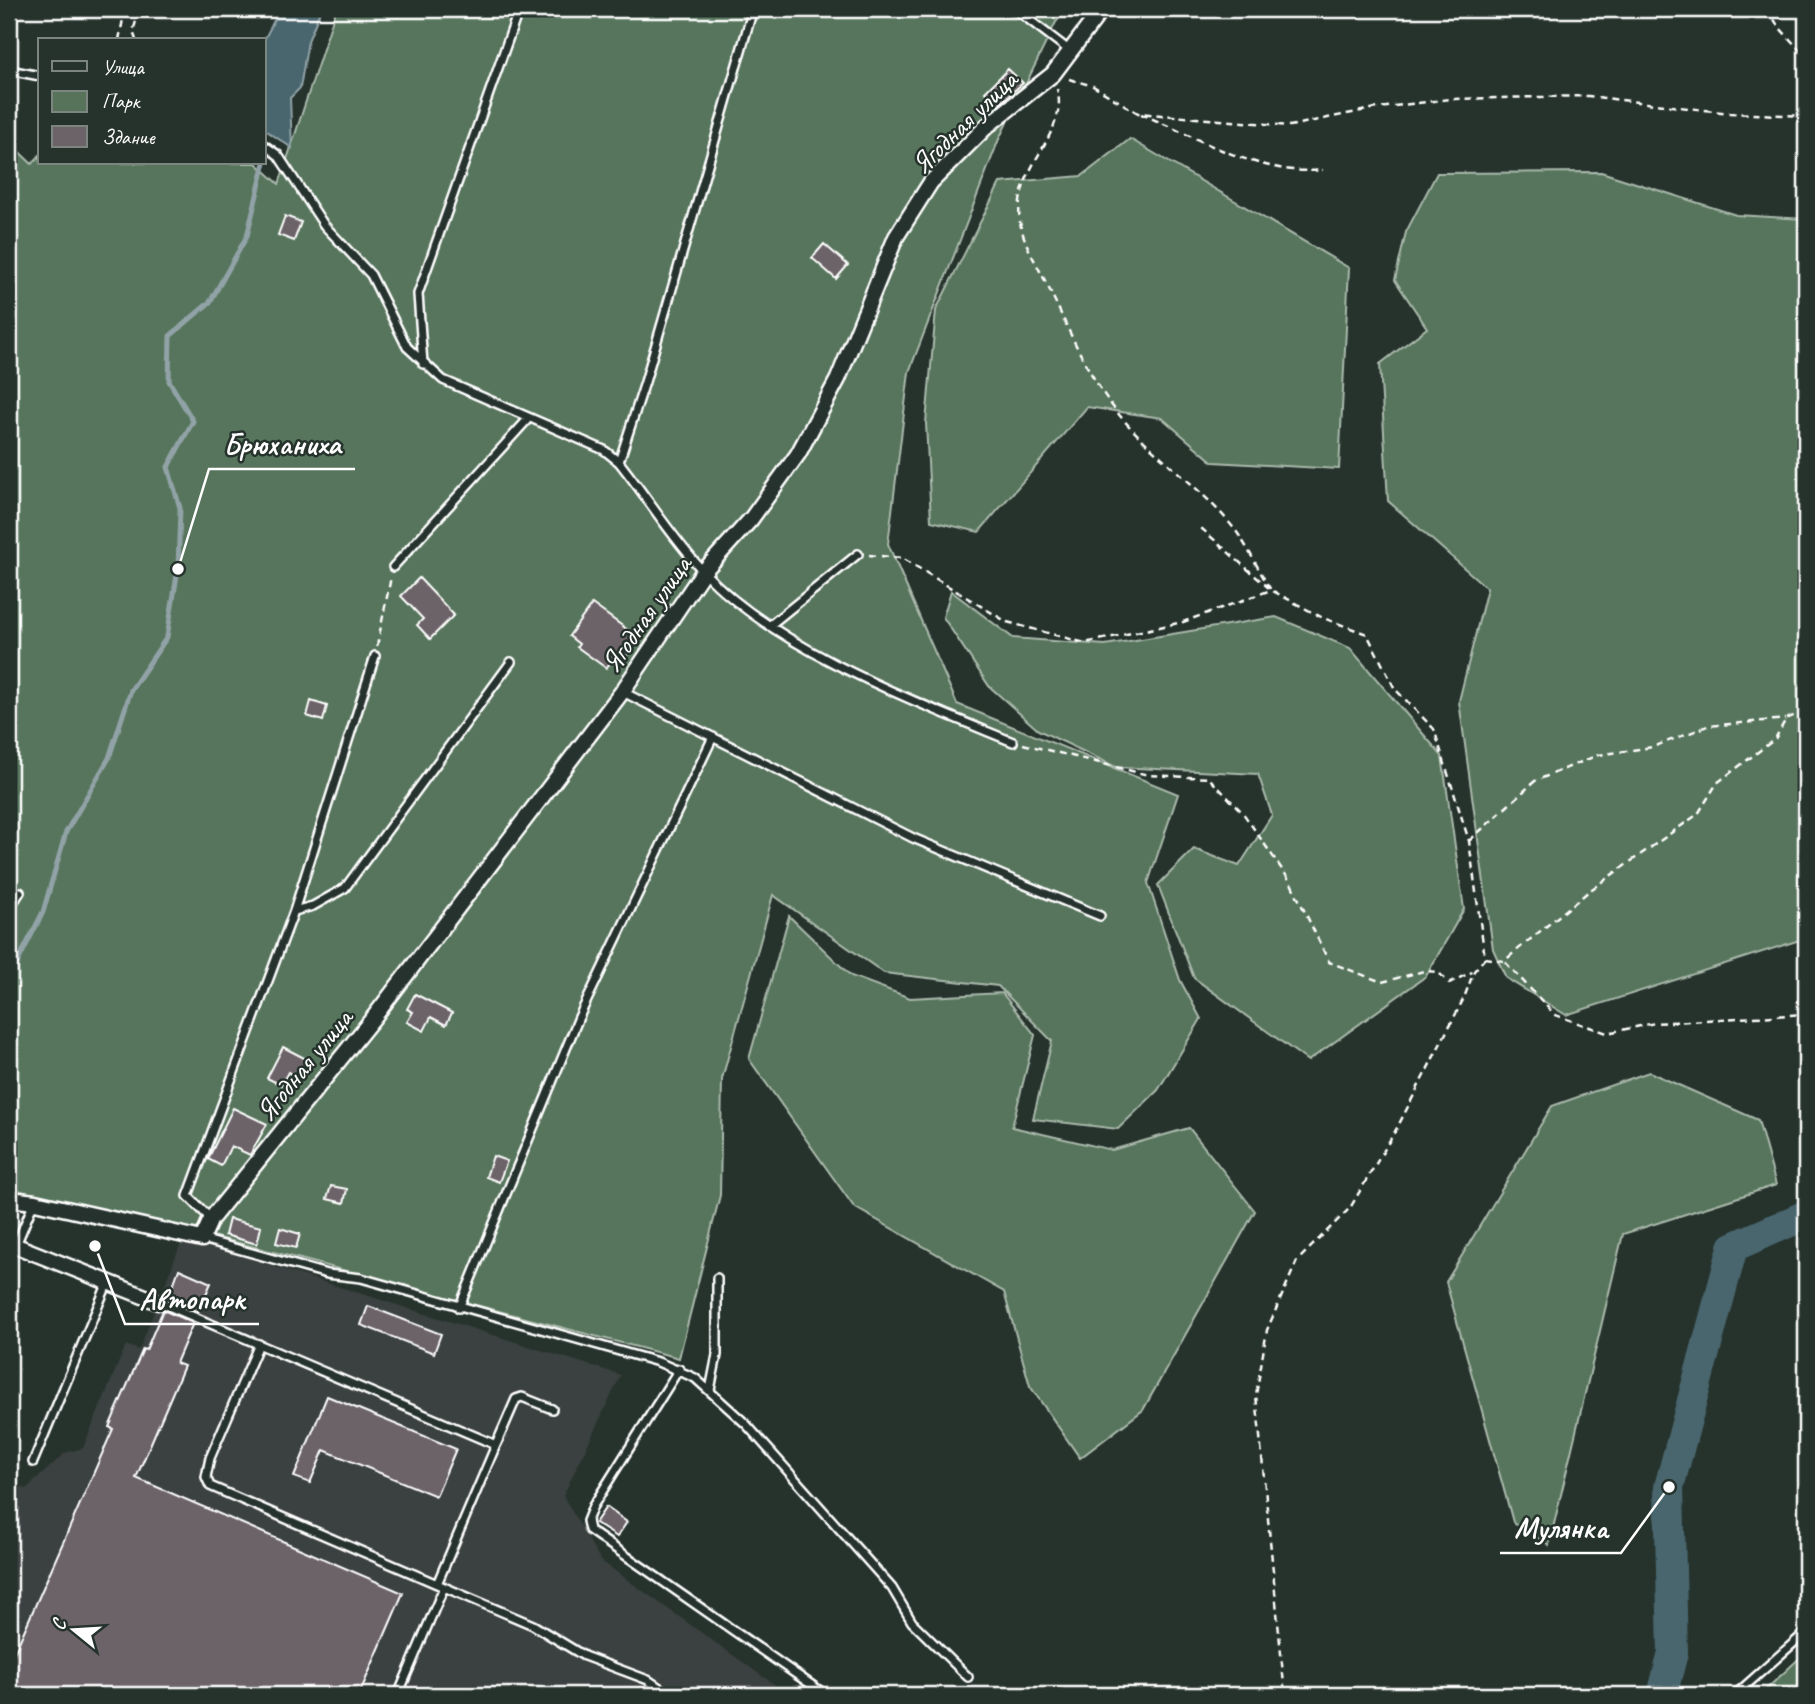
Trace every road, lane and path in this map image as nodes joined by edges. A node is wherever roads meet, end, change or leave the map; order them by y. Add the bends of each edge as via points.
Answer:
1 (125, 9) edge
2 (139, 9) edge
3 (519, 9) edge
4 (753, 9) edge
5 (1015, 9) edge
6 (1102, 9) edge
7 (1768, 9) edge
8 (119, 38) edge
9 (135, 38) edge
10 (1070, 51) junction
11 (1806, 57) edge
12 (9, 70) edge
13 (1052, 74) junction
14 (38, 76) edge
15 (1138, 113) junction
16 (1806, 116) edge
17 (266, 146) edge
18 (1323, 170) dead end
19 (423, 365) junction
20 (530, 418) junction
21 (619, 462) junction
22 (1201, 528) dead end
23 (858, 554) joint
24 (393, 567) joint
25 (703, 572) junction
26 (1271, 590) junction
27 (769, 626) junction
28 (375, 656) joint
29 (511, 662) dead end
30 (622, 692) junction
31 (1806, 711) edge
32 (1786, 719) junction
33 (713, 737) junction
34 (1013, 742) joint
35 (1469, 841) junction
36 (20, 892) dead end
37 (9, 909) edge
38 (294, 911) junction
39 (1100, 916) dead end
40 (1485, 958) junction
41 (1504, 961) junction
42 (1474, 971) junction
43 (1806, 1014) edge
44 (9, 1199) edge
45 (34, 1202) junction
46 (211, 1219) junction
47 (202, 1239) junction
48 (12, 1244) edge
49 (717, 1278) dead end
50 (108, 1282) junction
51 (158, 1302) joint
52 (459, 1308) junction
53 (259, 1344) junction
54 (679, 1369) junction
55 (710, 1390) junction
56 (552, 1409) dead end
57 (496, 1445) junction
58 (33, 1462) dead end
59 (440, 1586) junction
60 (1806, 1632) edge
61 (968, 1677) dead end
62 (398, 1695) edge
63 (670, 1695) edge
64 (826, 1695) edge
65 (1285, 1695) edge
66 (1735, 1695) edge

1 - 8 path
2 - 9 path
3 - 19 lane via 418,294
4 - 21 lane
5 - 10 lane
6 - 10 street, Ягодная улица
7 - 11 path
10 - 13 street, Ягодная улица
12 - 14 lane
13 - 15 path via 1093,86
13 - 25 street, Ягодная улица via 987,126 931,182 896,237 838,379 798,454 751,519
13 - 26 path via 1061,104 1020,189 1020,223 1031,252 1087,370 1129,426 1217,509
15 - 16 path via 1290,126 1450,99 1588,96 1730,113
15 - 18 path via 1272,167
17 - 19 lane via 278,155 324,225 371,275 407,347
19 - 20 lane via 443,380
20 - 21 lane via 585,440
20 - 24 lane
21 - 25 lane
22 - 26 path
23 - 26 path via 902,558 1007,622 1085,643 1183,622
23 - 27 lane
24 - 28 path
25 - 27 lane
25 - 30 street, Ягодная улица
26 - 35 path via 1323,618 1367,634 1395,689 1434,730
27 - 34 lane via 894,693
28 - 38 lane
29 - 38 lane via 345,888
30 - 33 lane
30 - 46 street, Ягодная улица via 374,1017
31 - 32 path
32 - 35 path via 1708,726 1653,747 1598,755 1535,781
32 - 41 path via 1775,739 1717,783 1698,814 1589,891
33 - 39 lane via 913,838
33 - 52 lane via 579,1017
34 - 42 path via 1148,775 1209,778 1242,813 1290,881 1329,962 1382,982 1424,971 1438,972 1449,983
35 - 40 path
36 - 37 lane
38 - 46 lane via 188,1196
40 - 41 path
40 - 42 path
41 - 43 path via 1555,1015 1607,1033 1655,1023
42 - 65 path via 1390,1140 1350,1208 1297,1261 1266,1329 1256,1395
44 - 45 street
45 - 47 street
45 - 48 lane
46 - 47 street, Ягодная улица
47 - 52 lane via 327,1274 361,1278
48 - 50 street
49 - 55 lane via 717,1355
50 - 51 street
50 - 58 lane
51 - 53 lane
52 - 54 lane
53 - 57 lane
53 - 59 lane via 211,1458 206,1477 210,1486
54 - 55 lane
54 - 64 lane via 593,1506 587,1521 589,1531
55 - 61 lane via 892,1588 912,1622
56 - 57 lane via 522,1397 516,1399
57 - 59 lane
59 - 62 lane
59 - 63 lane via 533,1625 584,1656 648,1680
60 - 66 lane

